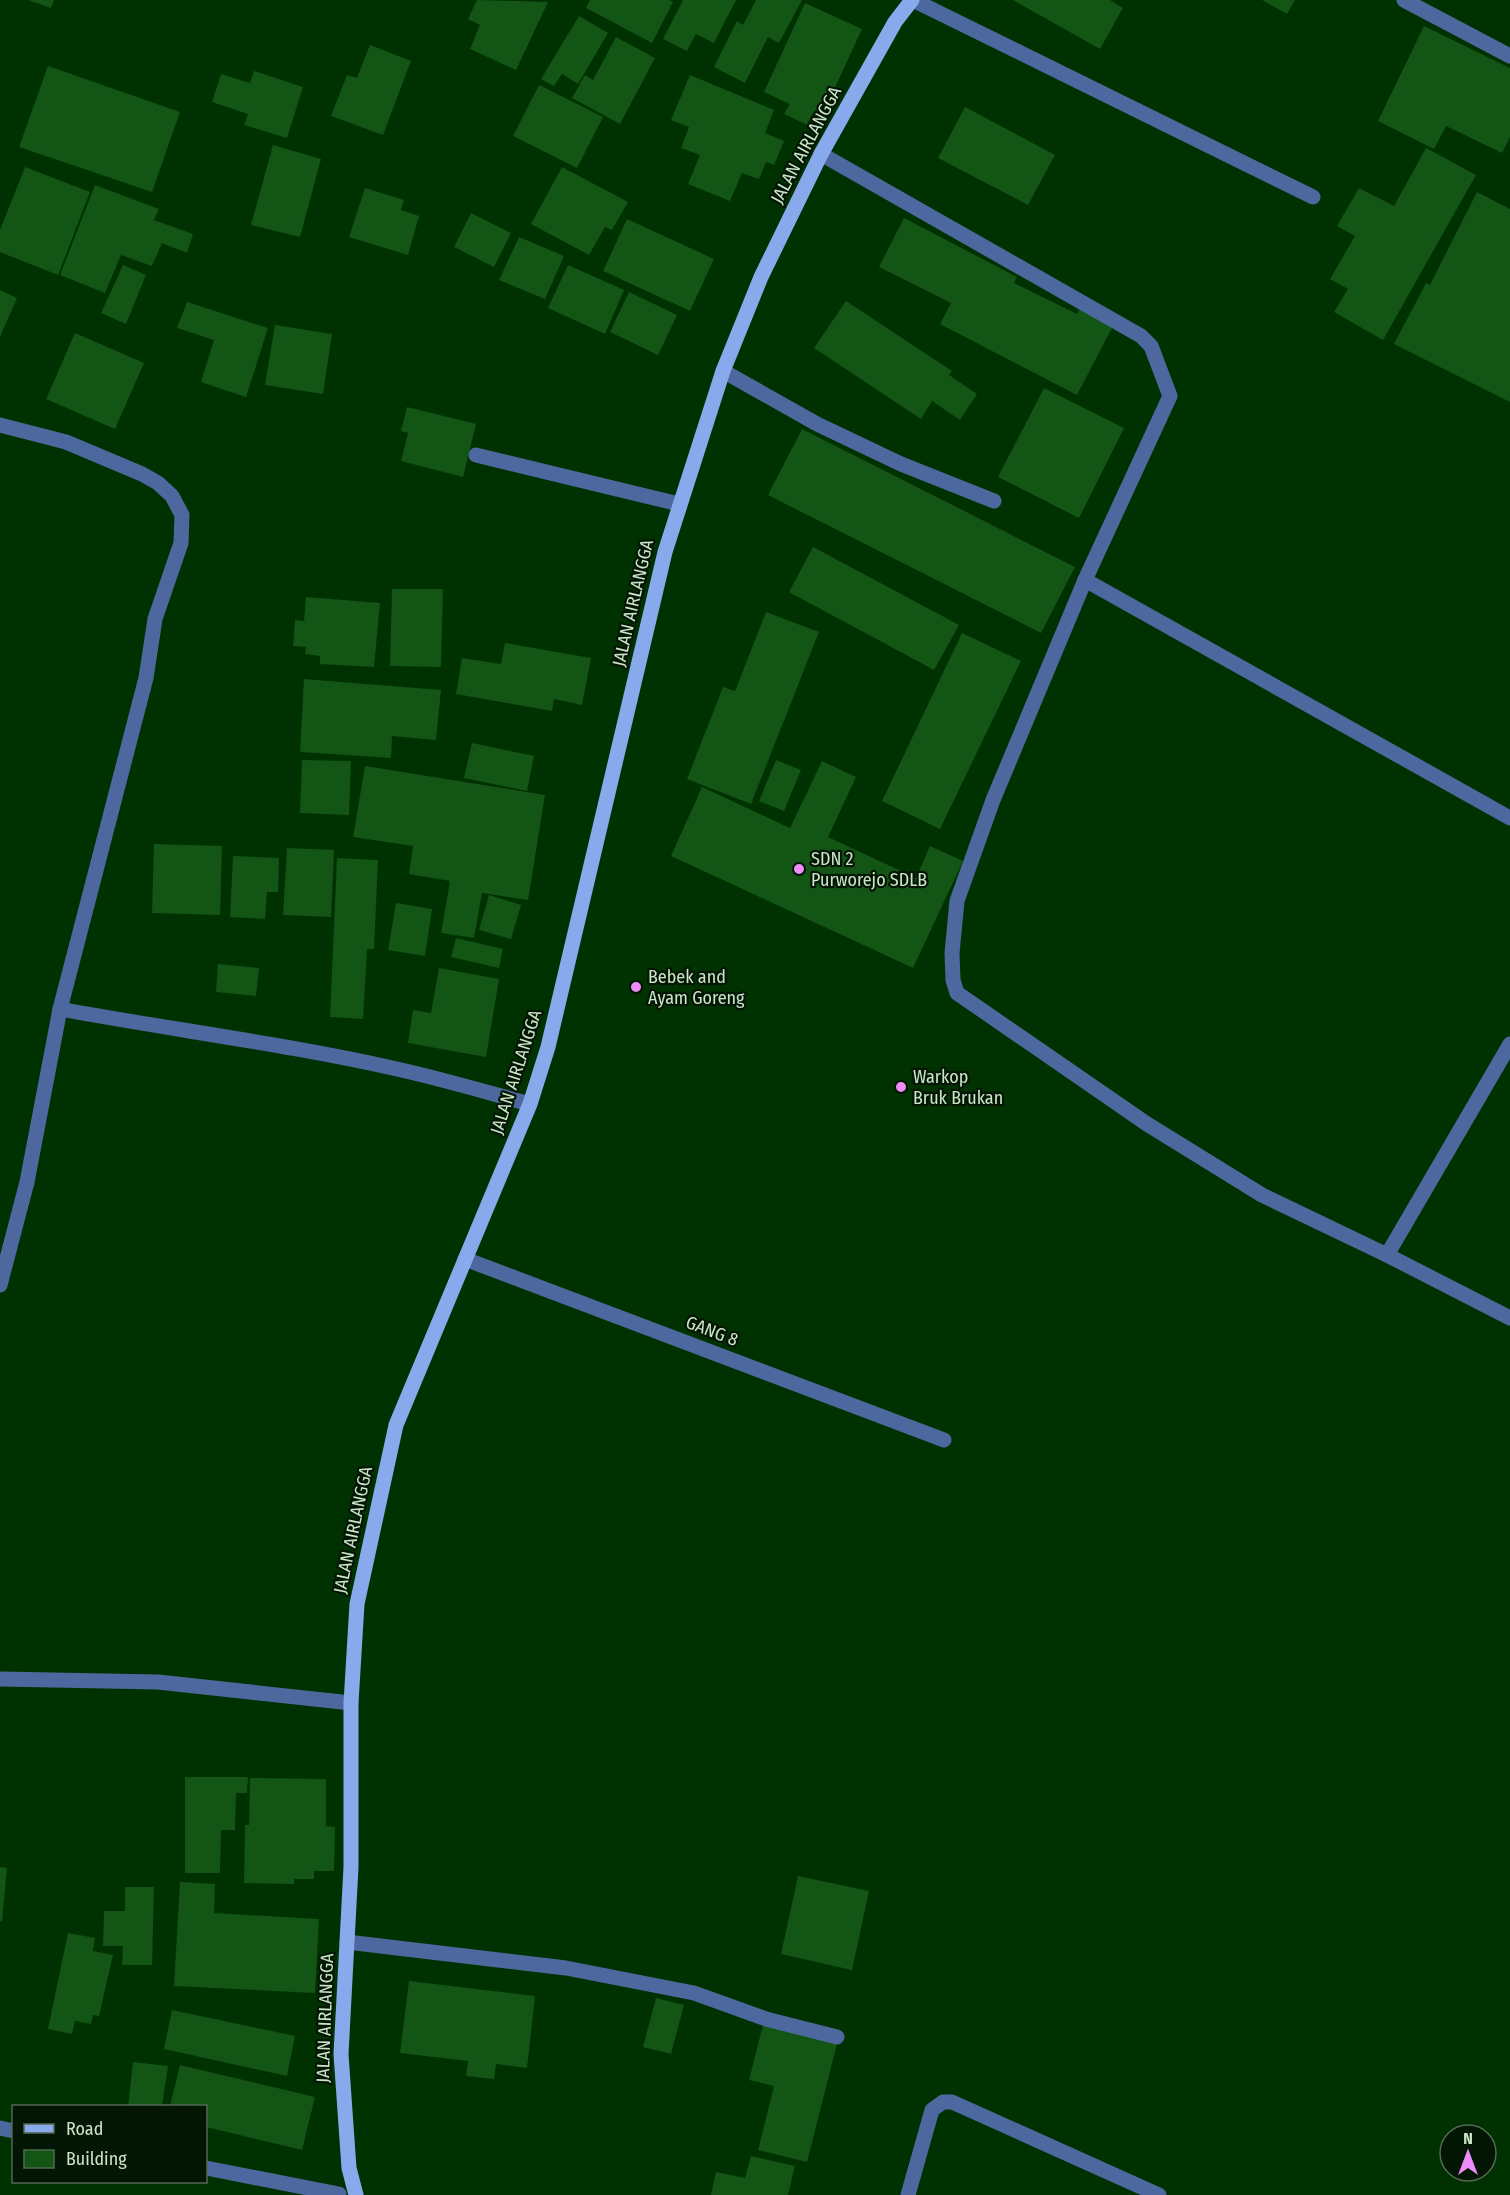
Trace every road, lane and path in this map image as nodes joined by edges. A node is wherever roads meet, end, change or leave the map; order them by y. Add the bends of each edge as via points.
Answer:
1 (912, 0) edge
2 (1404, 0) edge
3 (1510, 56) edge
4 (821, 154) junction
5 (1313, 197) dead end
6 (723, 371) junction
7 (0, 425) edge
8 (476, 455) dead end
9 (994, 501) dead end
10 (679, 504) junction
11 (1085, 580) junction
12 (1510, 818) edge
13 (60, 1009) junction
14 (1510, 1044) edge
15 (530, 1104) junction
16 (1387, 1255) junction
17 (465, 1259) junction
18 (0, 1285) edge
19 (1510, 1318) edge
20 (944, 1440) dead end
21 (0, 1679) edge
22 (351, 1703) junction
23 (347, 1942) junction
24 (837, 2037) dead end
25 (207, 2168) edge
26 (349, 2168) junction
27 (339, 2195) edge
28 (356, 2195) edge
29 (908, 2195) edge
30 (1160, 2195) edge

1 - 4 main road, JALAN AIRLANGGA via 895,22
1 - 5 street
2 - 3 street
4 - 6 main road, JALAN AIRLANGGA via 760,277
4 - 11 street via 1141,336 1151,346 1170,396
6 - 9 street via 817,424 901,464
6 - 10 main road, JALAN AIRLANGGA
7 - 13 street via 66,442 142,474 172,496 182,515 181,543 155,618 146,678
8 - 10 street
10 - 15 main road, JALAN AIRLANGGA via 567,972
11 - 12 street
11 - 16 street via 993,800 957,902 952,953 957,993 1147,1124 1262,1195
13 - 15 street via 398,1069
13 - 18 street via 27,1182
14 - 16 street
15 - 17 main road, JALAN AIRLANGGA
16 - 19 street
17 - 20 street, GANG 8
17 - 22 main road, JALAN AIRLANGGA via 396,1425 357,1604
21 - 22 street via 158,1682
22 - 23 main road, JALAN AIRLANGGA
23 - 24 street via 589,1972 694,1993 766,2019
23 - 26 main road, JALAN AIRLANGGA via 341,2054
25 - 27 street
26 - 27 street
26 - 28 main road, JALAN AIRLANGGA
29 - 30 street via 932,2110 943,2102 952,2102

